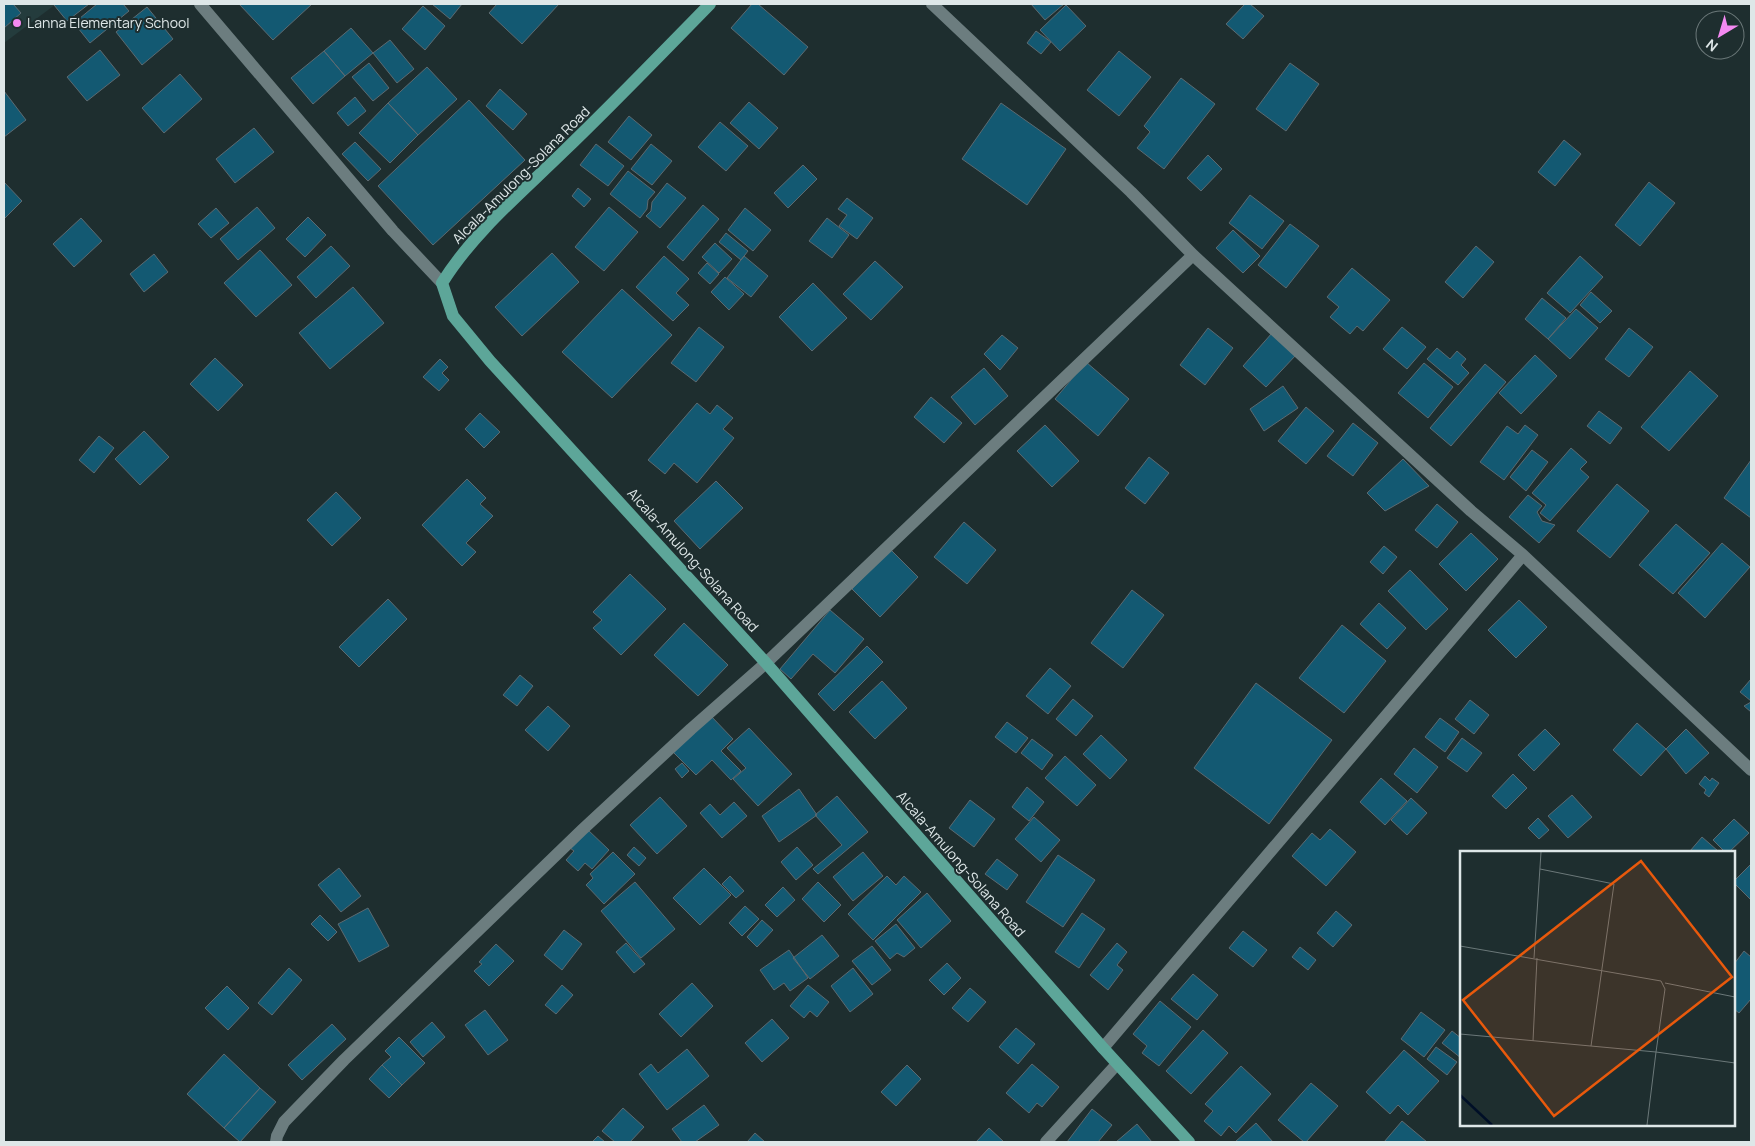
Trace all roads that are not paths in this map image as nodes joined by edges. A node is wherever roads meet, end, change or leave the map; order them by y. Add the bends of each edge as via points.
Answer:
1 (200, 4) edge
2 (710, 4) edge
3 (932, 4) edge
4 (1193, 255) junction
5 (442, 283) junction
6 (1524, 555) junction
7 (766, 663) junction
8 (1751, 770) edge
9 (1103, 1048) junction
10 (1117, 1064) junction
11 (276, 1142) edge
12 (1046, 1142) edge
13 (1189, 1142) edge

1 - 5 street via 393,231
2 - 5 main road, Alcala-Amulong-Solana Road via 498,215
3 - 4 street
4 - 6 street via 1471,511
4 - 7 street
5 - 7 main road, Alcala-Amulong-Solana Road via 453,316 490,361
6 - 8 street
6 - 9 street
7 - 9 main road, Alcala-Amulong-Solana Road
7 - 11 street via 582,830 344,1060 284,1122
9 - 10 main road, Alcala-Amulong-Solana Road
10 - 12 street
10 - 13 main road, Alcala-Amulong-Solana Road

